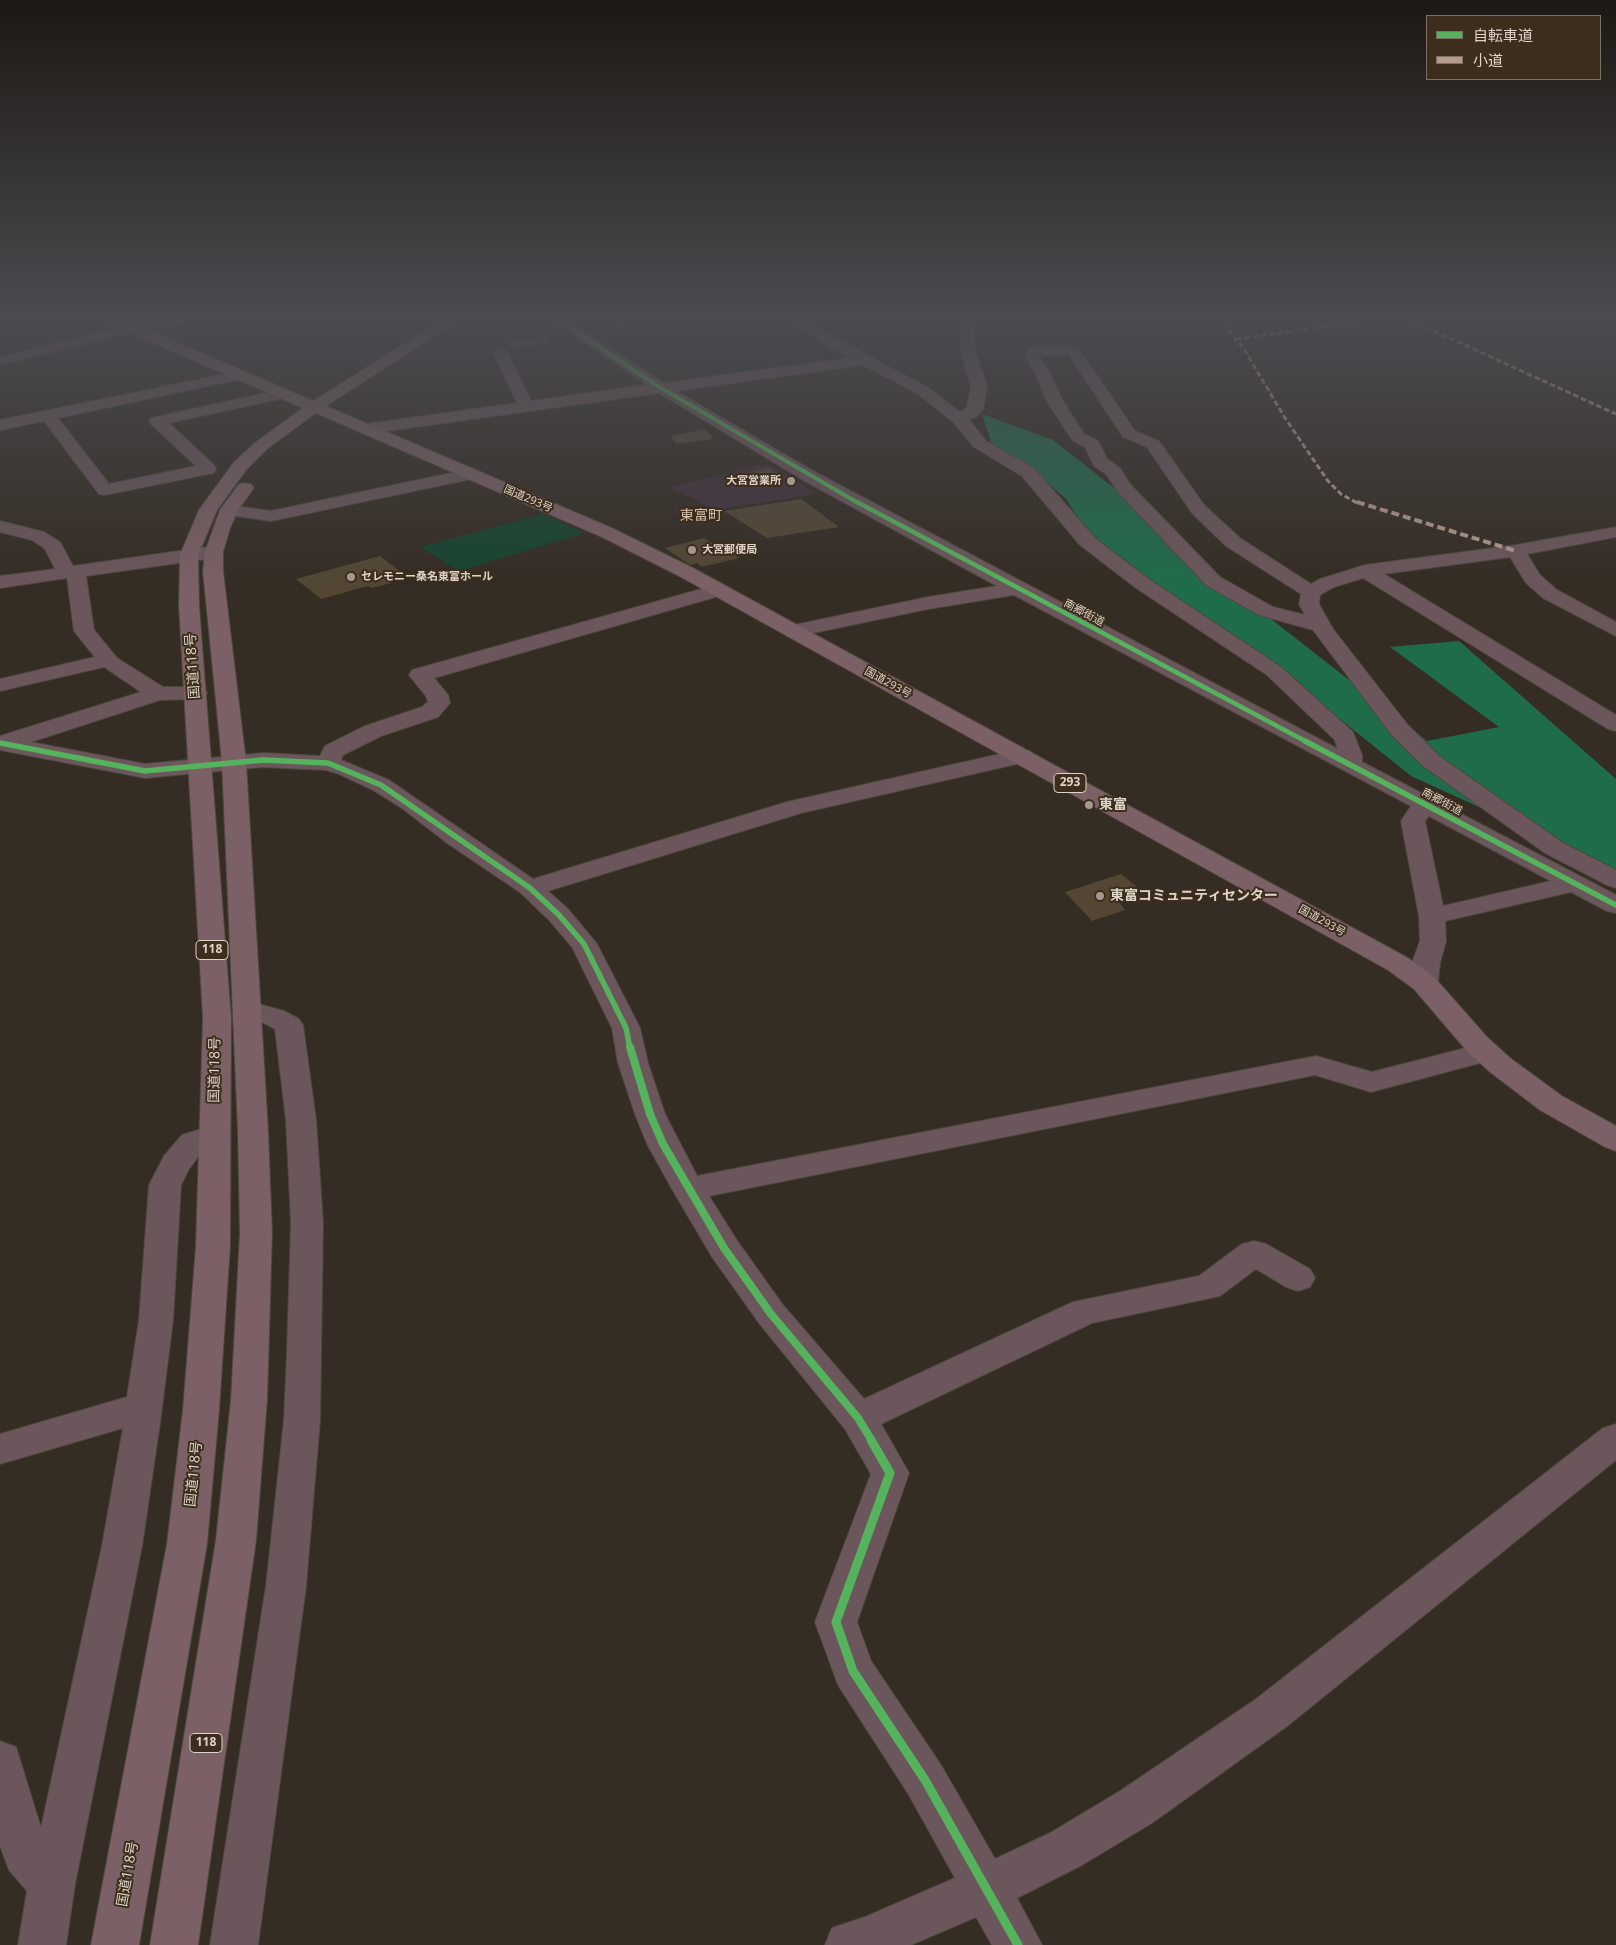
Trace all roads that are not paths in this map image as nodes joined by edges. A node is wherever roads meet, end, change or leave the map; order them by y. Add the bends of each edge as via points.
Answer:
1 (79, 408) edge
2 (219, 408) edge
3 (317, 408) edge
4 (520, 408) edge
5 (694, 408) edge
6 (945, 408) edge
7 (975, 408) edge
8 (1059, 408) edge
9 (1112, 408) edge
10 (320, 409) junction
11 (48, 414) junction
12 (959, 419) junction
13 (0, 424) edge
14 (366, 429) junction
15 (470, 474) junction
16 (229, 510) junction
17 (0, 526) edge
18 (1616, 532) edge
19 (1516, 551) junction
20 (202, 554) junction
21 (71, 571) junction
22 (1364, 571) junction
23 (0, 582) edge
24 (1017, 589) junction
25 (719, 590) junction
26 (1311, 592) junction
27 (1322, 626) junction
28 (1616, 630) edge
29 (794, 631) junction
30 (108, 660) junction
31 (0, 685) edge
32 (196, 692) junction
33 (158, 694) junction
34 (1616, 724) edge
35 (4, 743) edge
36 (1022, 756) junction
37 (234, 762) junction
38 (328, 764) junction
39 (1350, 765) junction
40 (200, 767) junction
41 (1425, 804) junction
42 (1616, 880) edge
43 (1574, 883) junction
44 (530, 888) junction
45 (1616, 905) edge
46 (1432, 916) junction
47 (1424, 983) junction
48 (248, 1010) junction
49 (1485, 1052) junction
50 (214, 1135) junction
51 (1616, 1140) edge
52 (688, 1189) junction
53 (1298, 1278) dead end
54 (144, 1407) junction
55 (858, 1418) junction
56 (1616, 1439) edge
57 (0, 1449) edge
58 (0, 1762) edge
59 (52, 1884) junction
60 (987, 1888) junction
61 (42, 1945) edge
62 (115, 1945) edge
63 (174, 1945) edge
64 (234, 1945) edge
65 (850, 1945) edge
66 (1018, 1945) edge

1 - 11 street
2 - 11 street via 157,421 208,469 105,490
3 - 10 highway, 国道293号 / 293
4 - 14 street
5 - 24 street, 南郷街道 via 809,476
6 - 12 street
7 - 12 street
8 - 27 street via 1078,437 1092,444 1100,462 1114,472 1123,487 1213,581 1266,611
9 - 26 street via 1130,434 1153,444 1198,509 1233,542
10 - 14 highway, 国道293号 / 293
10 - 16 highway, 国道118号 / 118 via 261,466
10 - 20 highway, 国道118号 / 118 via 280,430 240,466 208,510
11 - 13 street
12 - 39 street via 980,444 1037,480 1087,541 1143,584 1266,666 1308,701 1345,737 1351,755
14 - 15 highway, 国道293号 / 293
15 - 16 street via 272,516
15 - 25 highway, 国道293号 / 293 via 634,545
16 - 20 highway, 国道118号 / 118
17 - 21 street via 38,536 53,546
18 - 19 street
19 - 22 street
19 - 28 street via 1533,579 1550,594
20 - 21 street
20 - 32 highway, 国道118号 / 118 via 189,606
20 - 37 highway, 国道118号 / 118 via 215,603
21 - 23 street
21 - 30 street via 84,631
22 - 26 street via 1326,583
22 - 34 street
24 - 29 street via 928,603
24 - 39 street, 南郷街道
25 - 29 highway, 国道293号 / 293
25 - 38 street via 420,675 437,695 439,703 430,712 373,731 333,751
26 - 27 street via 1309,604
27 - 42 street via 1399,729 1431,761 1554,848
29 - 36 highway, 国道293号 / 293
30 - 31 street
30 - 33 street
32 - 33 street
32 - 40 highway, 国道118号 / 118
33 - 35 street
35 - 40 street via 145,771
36 - 44 street via 794,807
36 - 47 highway, 国道293号 / 293 via 1354,939
37 - 38 street via 263,760
37 - 40 street
37 - 48 highway, 国道118号 / 118
38 - 44 street via 381,785
39 - 41 street, 南郷街道
40 - 50 highway, 国道118号 / 118 via 217,1018
41 - 43 street, 南郷街道
41 - 46 street via 1413,821
43 - 45 street, 南郷街道
43 - 46 street
44 - 52 street via 584,944 626,1028 633,1063 650,1114
46 - 47 street via 1433,941
47 - 49 highway, 国道293号 / 293
48 - 63 highway, 国道118号 / 118 via 256,1233 249,1400 236,1540
48 - 64 street via 289,1025 301,1120 305,1186 305,1353 286,1586
49 - 51 highway, 国道293号 / 293 via 1551,1102
49 - 52 street via 1371,1082 1316,1065
50 - 54 street via 193,1142 175,1164 165,1185 156,1320
50 - 62 highway, 国道118号 / 118 via 212,1256 187,1544
52 - 55 street via 724,1248 771,1314
53 - 55 street via 1254,1253 1208,1287 1085,1311
54 - 57 street
54 - 59 street via 122,1546
55 - 60 street via 890,1473 836,1622 853,1671 925,1780
56 - 60 street via 1271,1713 1136,1808 1066,1849
58 - 59 street via 25,1854
59 - 61 street
60 - 65 street
60 - 66 street

